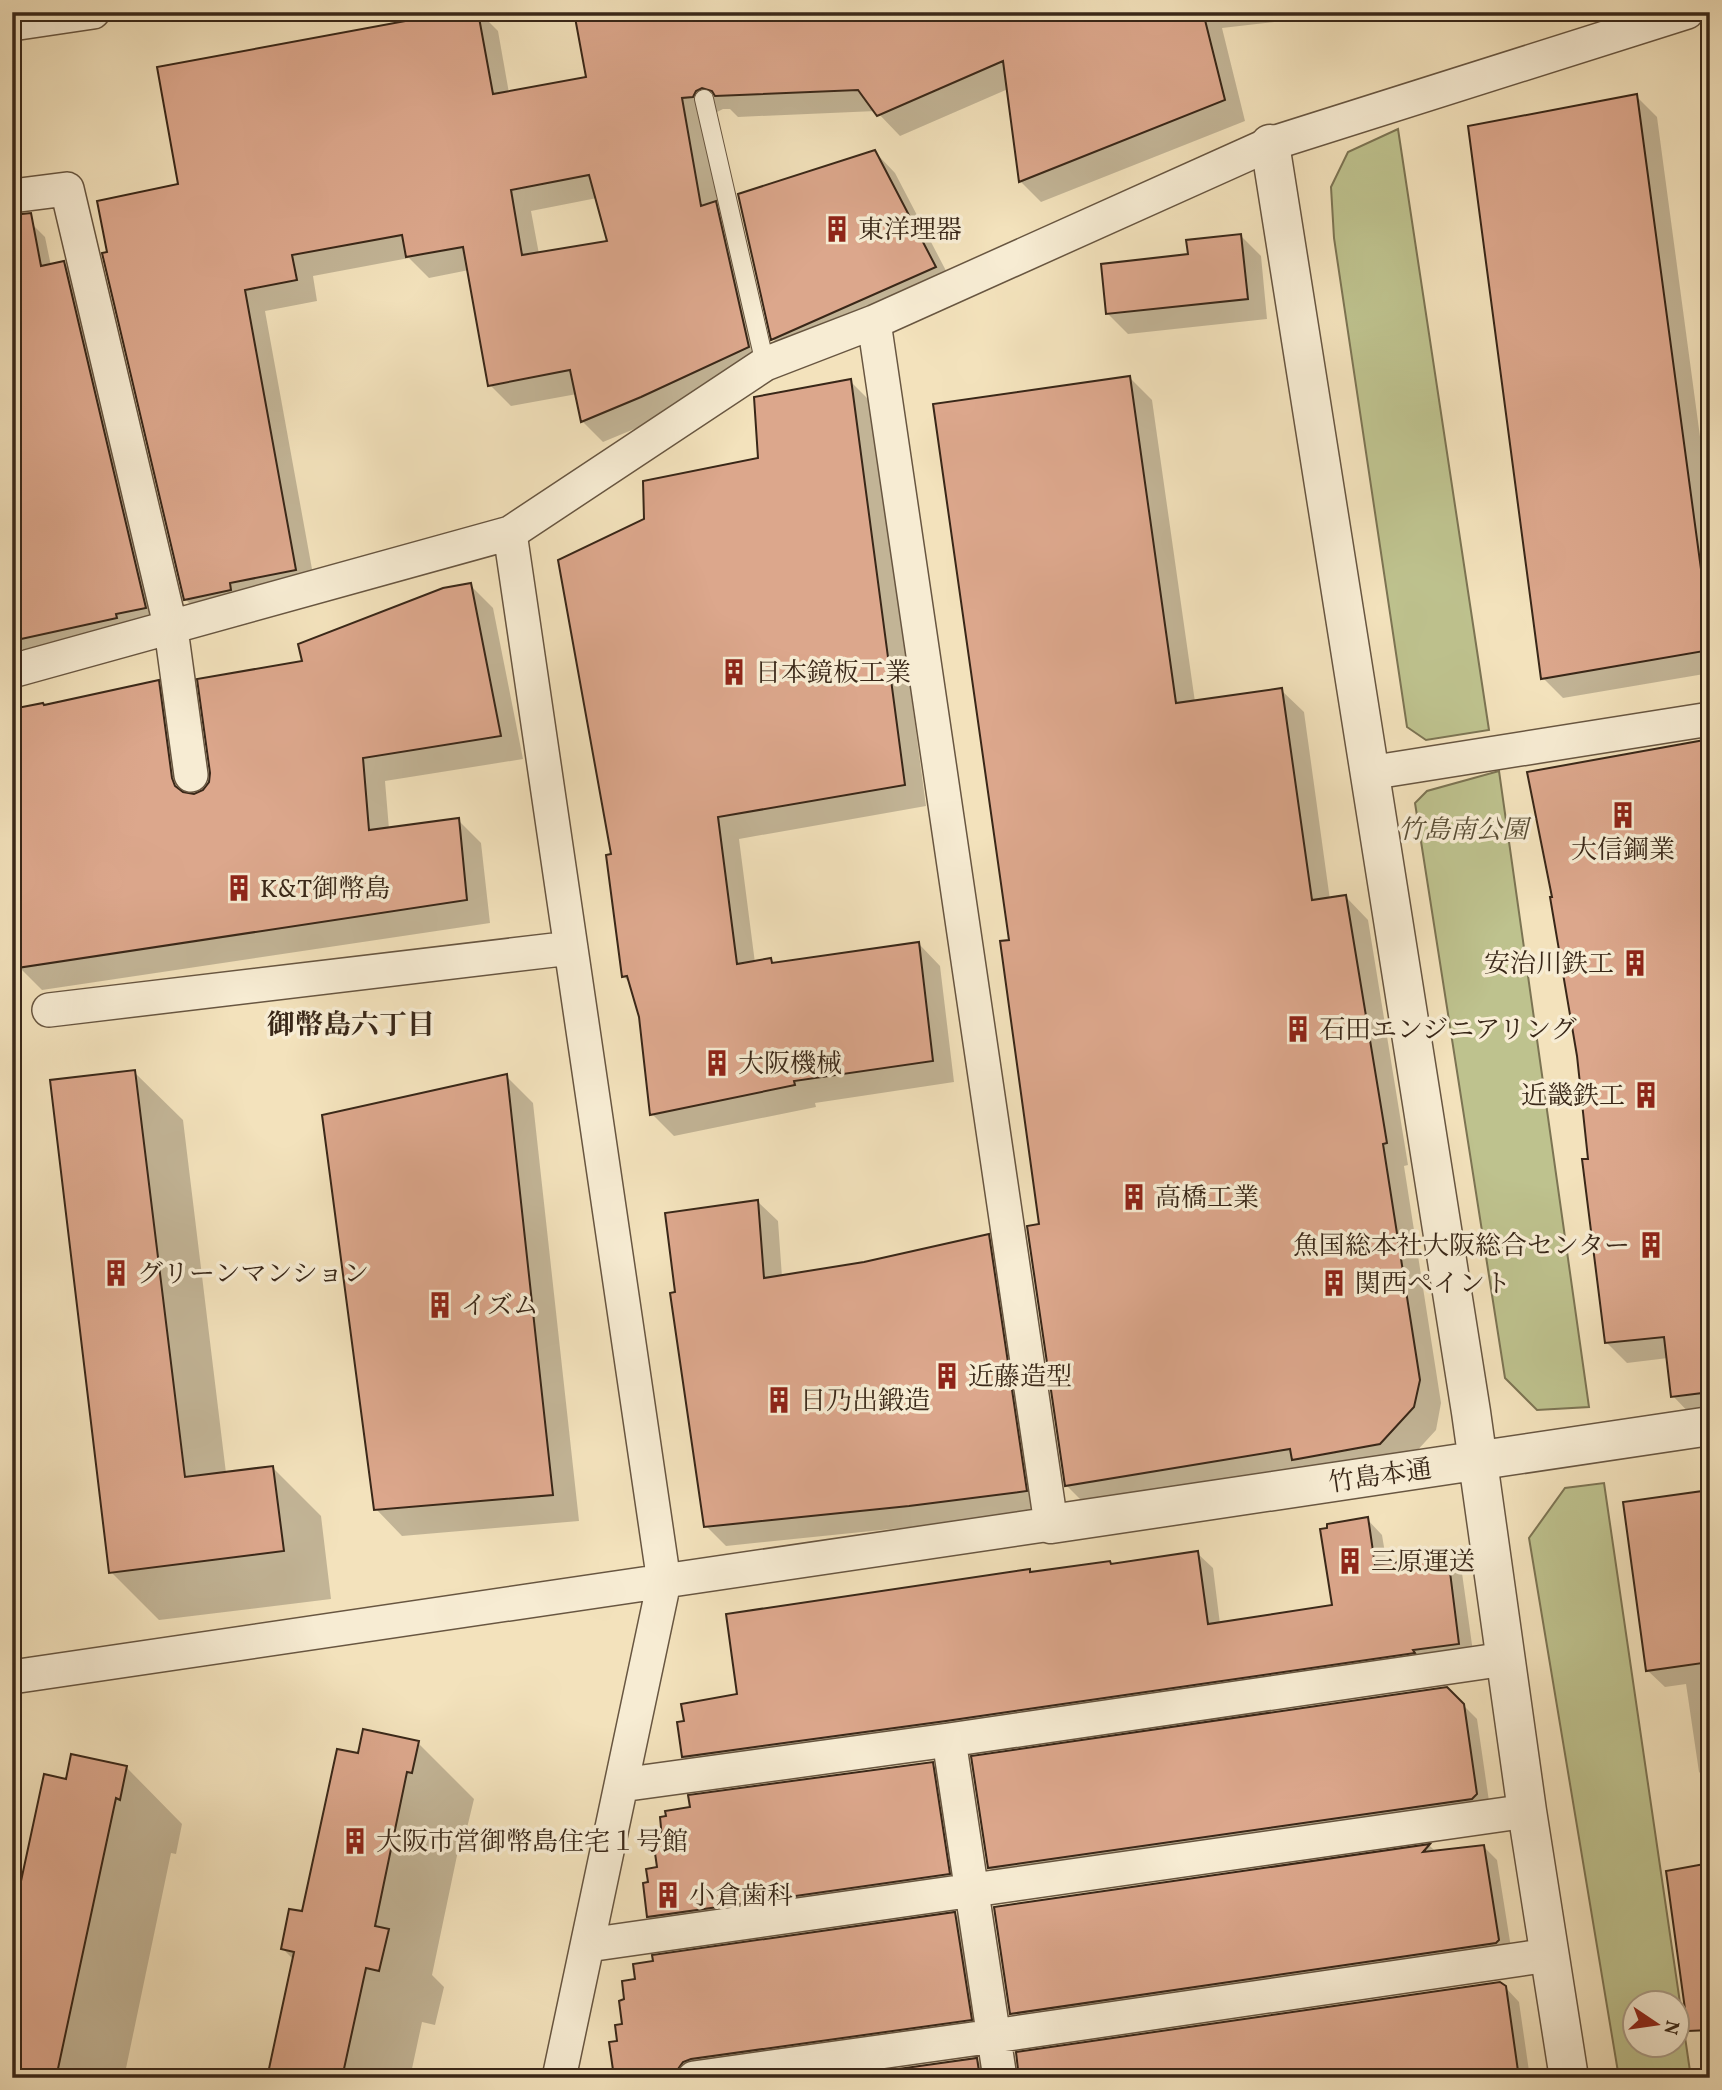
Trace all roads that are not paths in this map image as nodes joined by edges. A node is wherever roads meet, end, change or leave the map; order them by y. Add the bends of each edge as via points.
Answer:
1 (93, 12) edge
2 (1687, 12) edge
3 (12, 24) edge
4 (704, 99) dead end
5 (1270, 144) junction
6 (12, 196) edge
7 (874, 322) junction
8 (765, 364) junction
9 (510, 533) junction
10 (171, 629) junction
11 (12, 671) edge
12 (1710, 719) edge
13 (1369, 773) junction
14 (191, 775) dead end
15 (571, 948) junction
16 (49, 1010) dead end
17 (1710, 1426) edge
18 (1478, 1461) junction
19 (1051, 1524) junction
20 (664, 1582) junction
21 (1505, 1659) junction
22 (12, 1677) edge
23 (949, 1740) junction
24 (621, 1784) junction
25 (1527, 1811) junction
26 (971, 1892) junction
27 (588, 1945) junction
28 (1549, 1955) junction
29 (994, 2036) junction
30 (559, 2078) edge
31 (694, 2078) edge
32 (1000, 2078) edge
33 (1569, 2078) edge

1 - 3 street
2 - 5 street
4 - 8 lane
5 - 7 street
5 - 13 street
6 - 10 street via 67,189
7 - 8 street
7 - 19 street
8 - 9 street
9 - 10 street
9 - 15 street
10 - 11 street
10 - 14 street
12 - 13 street
13 - 18 street
15 - 16 street
15 - 20 street
17 - 18 street, 竹島本通
18 - 19 street, 竹島本通
18 - 21 street
19 - 20 street
20 - 22 street
20 - 24 street
21 - 23 street
21 - 25 street
23 - 24 street
23 - 26 street
24 - 27 street
25 - 26 street
25 - 28 street
26 - 27 street
26 - 29 street
27 - 30 street
28 - 29 street
28 - 33 street
29 - 31 street
29 - 32 street

